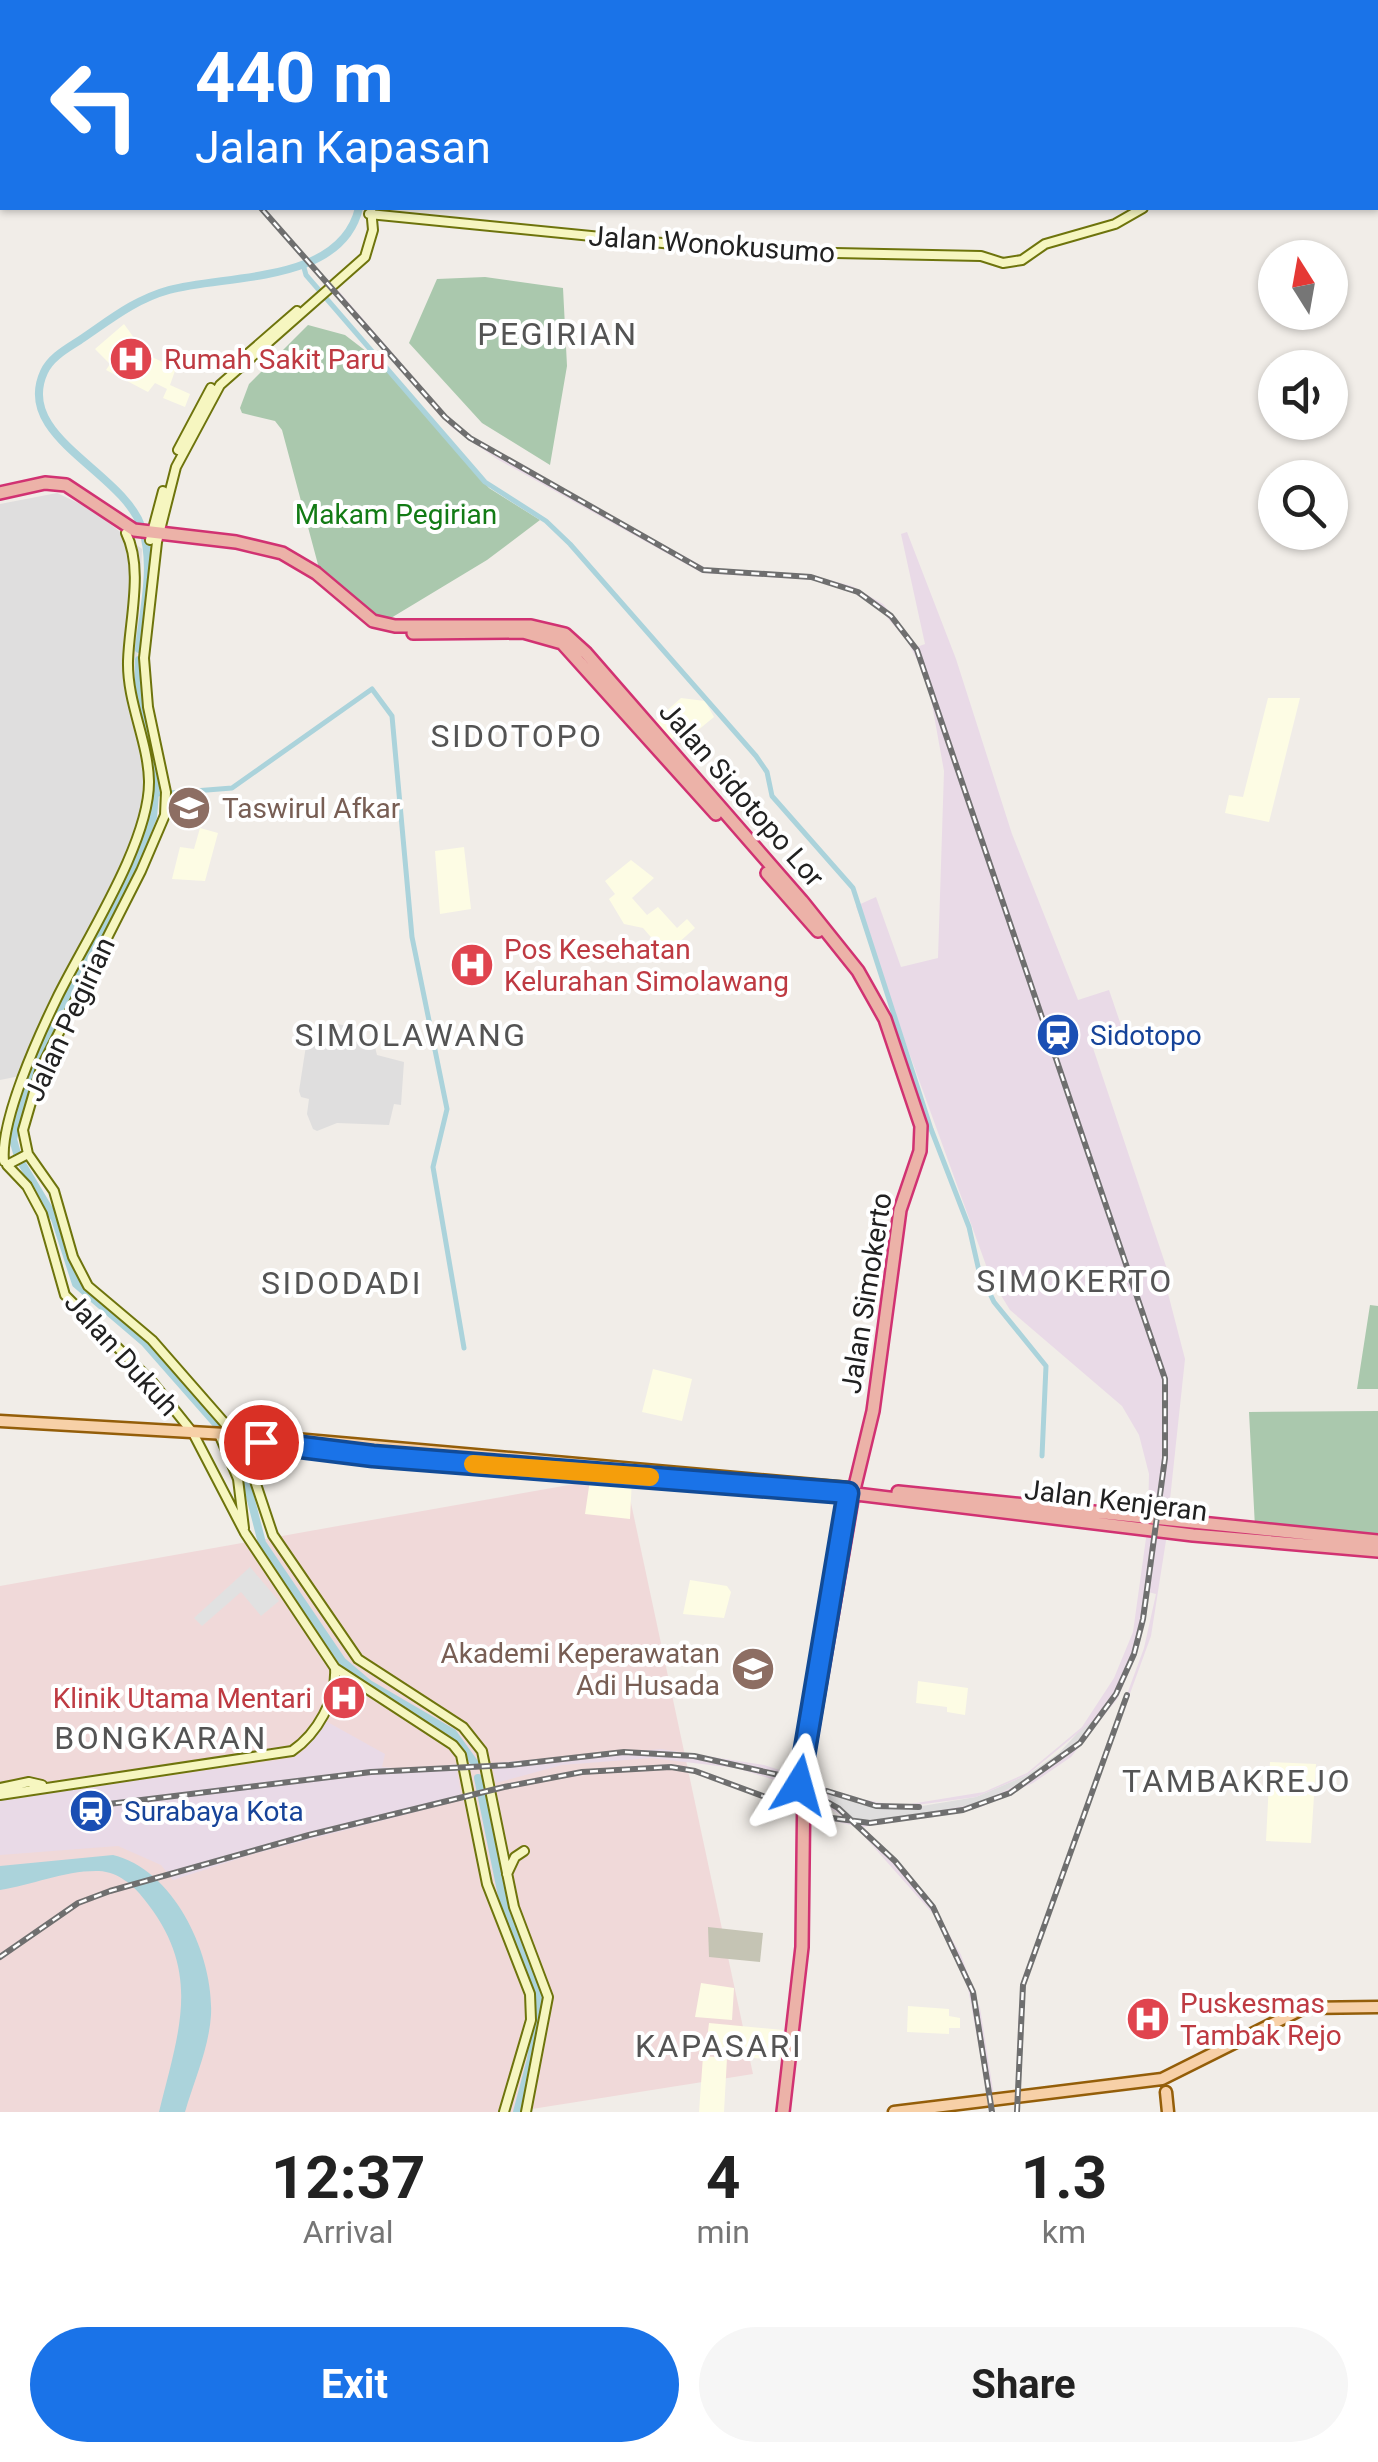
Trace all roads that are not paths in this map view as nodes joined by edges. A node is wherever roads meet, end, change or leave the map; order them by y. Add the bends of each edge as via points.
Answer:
1 (1140, 210) edge
2 (371, 211) edge
3 (0, 496) edge
4 (126, 532) junction
5 (149, 536) junction
6 (869, 994) junction
7 (23, 1162) junction
8 (0, 1421) edge
9 (193, 1433) junction
10 (224, 1435) junction
11 (246, 1454) junction
12 (208, 1458) junction
13 (858, 1471) junction
14 (873, 1489) junction
15 (851, 1491) junction
16 (991, 1506) junction
17 (244, 1533) junction
18 (271, 1536) junction
19 (1378, 1541) edge
20 (257, 1546) junction
21 (1378, 1551) edge
22 (345, 1668) junction
23 (354, 1683) junction
24 (333, 1689) junction
25 (42, 1786) junction
26 (0, 1788) edge
27 (0, 1796) edge
28 (524, 1851) dead end
29 (506, 1874) junction
30 (1378, 2004) edge
31 (1176, 2074) junction
32 (524, 2082) junction
33 (1152, 2082) junction
34 (1166, 2092) junction
35 (783, 2110) edge
36 (504, 2112) edge
37 (526, 2112) edge
38 (894, 2112) edge
39 (1168, 2112) edge

1 - 2 main road, Jalan Wonokusumo via 1004,262 728,250
2 - 5 main road, Jalan Pegirian via 370,245 357,264 264,343 206,404
3 - 4 highway via 64,491
3 - 5 highway via 45,483 66,485
4 - 5 highway
4 - 7 main road via 134,563 128,682 149,776 146,805 128,857 26,1057 4,1120 0,1147 6,1163
5 - 6 highway, Jalan Sidotopo Lor via 278,560 382,631 511,628 560,637 586,653 802,901
5 - 7 main road, Jalan Pegirian via 144,658 165,815 28,1101
6 - 13 highway, Jalan Simokerto via 895,1046 922,1136 900,1210
6 - 15 highway, Jalan Simokerto via 910,1113 914,1145 894,1210
7 - 9 main road, Jalan Dukuh via 65,1295
7 - 10 main road, Jalan Pegirian via 54,1192 88,1286 152,1340
8 - 9 main road
9 - 10 main road
9 - 12 main road, Jalan Dukuh
10 - 11 main road
10 - 12 main road
10 - 15 main road
10 - 17 main road
11 - 15 main road via 261,1442
11 - 18 main road
12 - 17 main road, Jalan Dukuh
13 - 14 highway
13 - 15 highway, Jalan Simokerto
14 - 15 highway, Jalan Kenjeran
14 - 16 highway, Jalan Kenjeran
15 - 16 highway, Jalan Kenjeran
15 - 35 highway via 804,1778 802,1947
16 - 19 highway, Jalan Kenjeran
16 - 21 highway, Jalan Kenjeran
17 - 20 main road, Jalan Dukuh
18 - 20 main road
18 - 22 main road
20 - 22 main road, Jalan Dukuh
22 - 23 main road
22 - 24 main road
22 - 29 main road via 473,1737 488,1766
23 - 24 main road
23 - 32 main road via 461,1756 492,1902 530,1994
24 - 25 main road via 311,1735 292,1751
25 - 26 main road
25 - 27 main road
28 - 29 main road
29 - 32 main road via 548,1997
30 - 31 main road via 1304,2008
31 - 33 main road
31 - 34 main road
32 - 36 main road
32 - 37 main road
33 - 34 main road
33 - 38 main road
34 - 39 main road

